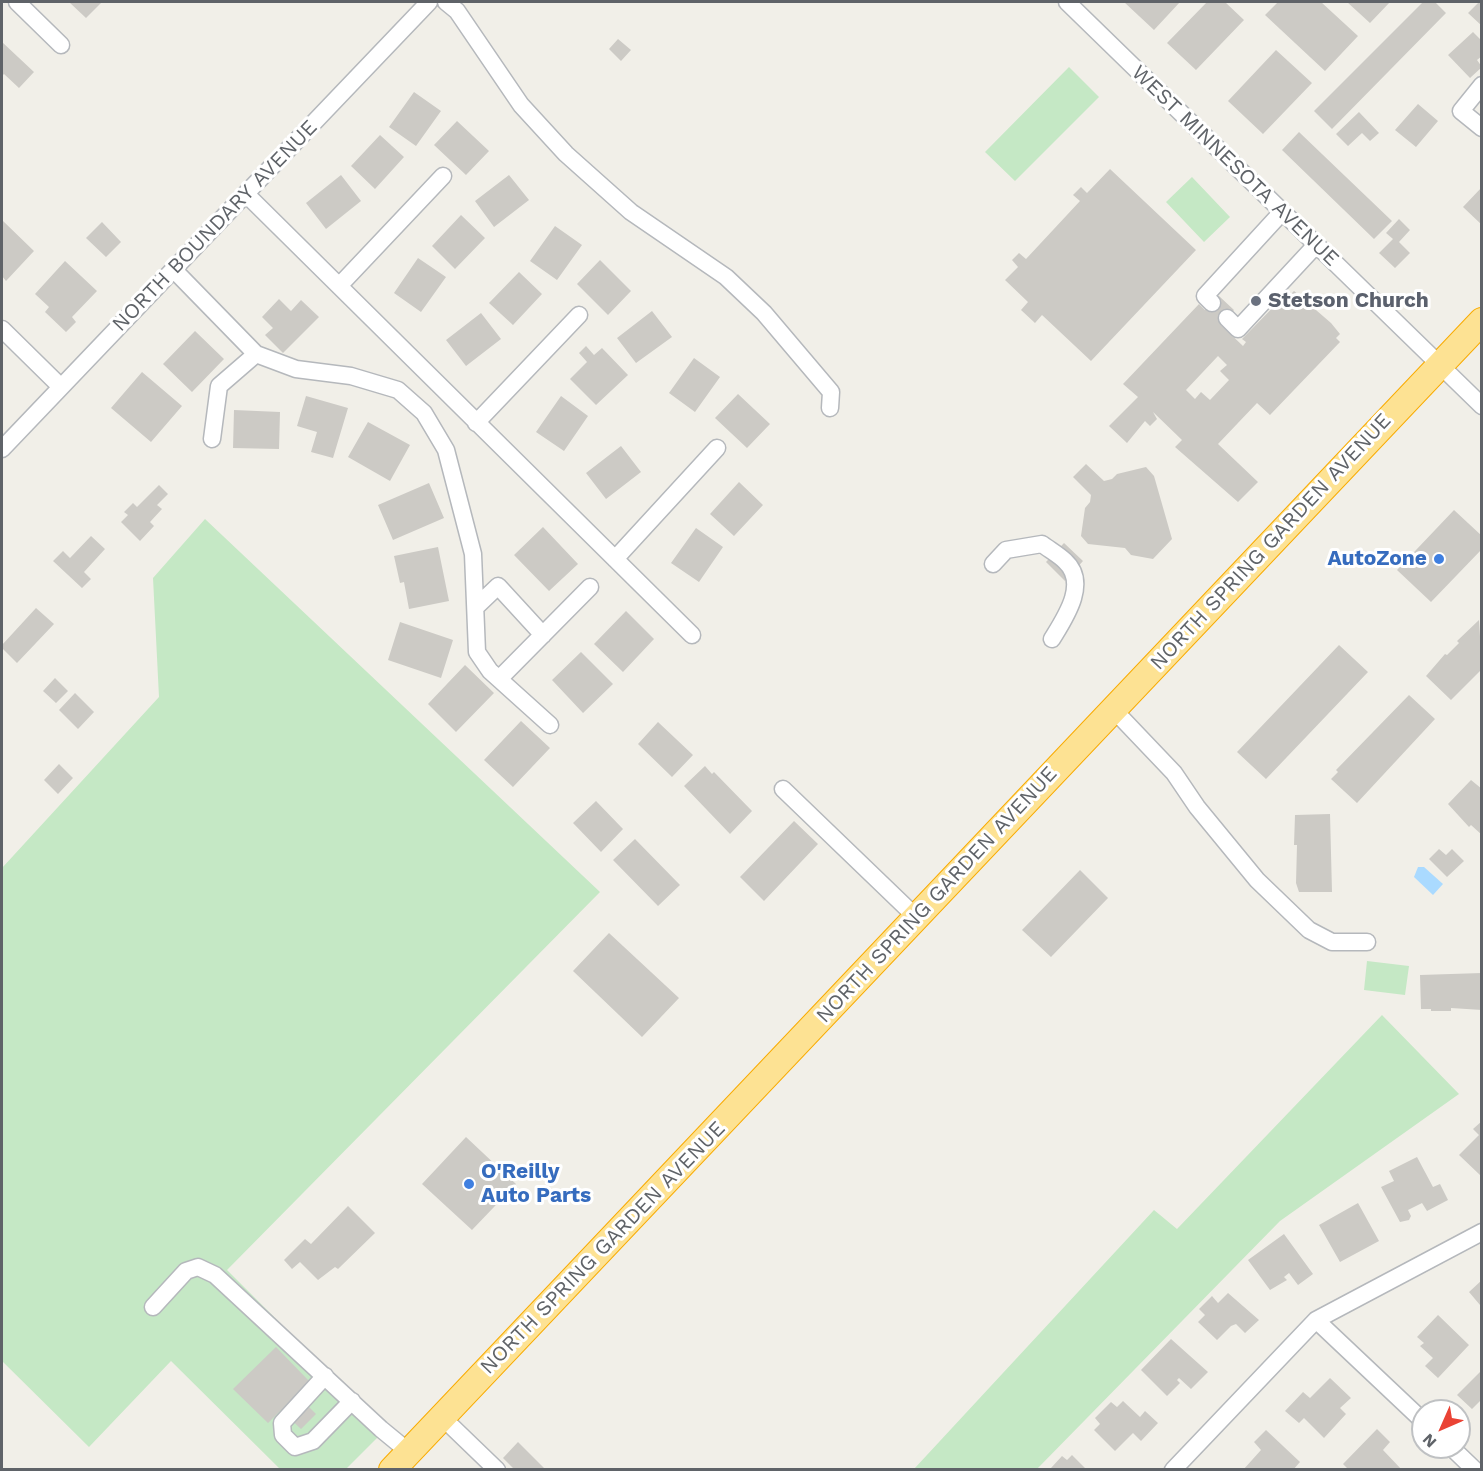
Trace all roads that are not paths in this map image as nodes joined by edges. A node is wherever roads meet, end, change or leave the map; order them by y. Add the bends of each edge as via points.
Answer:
1 (17, 2) edge
2 (429, 2) edge
3 (446, 2) edge
4 (1067, 2) edge
5 (61, 45) dead end
6 (1482, 85) edge
7 (1482, 128) edge
8 (443, 176) dead end
9 (246, 194) junction
10 (1282, 212) junction
11 (1316, 245) junction
12 (174, 270) junction
13 (339, 286) junction
14 (1212, 303) dead end
15 (579, 315) dead end
16 (1227, 318) dead end
17 (1482, 321) edge
18 (2, 329) edge
19 (256, 354) junction
20 (1439, 365) junction
21 (61, 387) junction
22 (1482, 406) edge
23 (830, 408) dead end
24 (476, 423) junction
25 (212, 440) dead end
26 (717, 448) dead end
27 (2, 450) edge
28 (615, 560) junction
29 (993, 564) dead end
30 (590, 587) dead end
31 (476, 607) junction
32 (543, 635) junction
33 (692, 635) dead end
34 (1053, 639) dead end
35 (499, 679) junction
36 (1113, 709) junction
37 (550, 725) dead end
38 (783, 789) dead end
39 (916, 917) junction
40 (1367, 942) dead end
41 (1482, 1232) edge
42 (153, 1307) dead end
43 (1316, 1320) junction
44 (325, 1376) junction
45 (352, 1401) junction
46 (1411, 1410) edge
47 (442, 1417) junction
48 (484, 1457) junction
49 (1463, 1459) edge
50 (402, 1463) edge
51 (472, 1470) edge
52 (497, 1470) edge
53 (1173, 1470) edge
54 (1474, 1470) edge

1 - 5 street
2 - 9 street, NORTH BOUNDARY AVENUE
3 - 23 street via 457,11 521,105 566,154 631,212 726,277 764,313 831,392
4 - 10 street, WEST MINNESOTA AVENUE
6 - 7 street via 1461,111
8 - 13 street
9 - 12 street, NORTH BOUNDARY AVENUE
9 - 13 street
10 - 11 street, WEST MINNESOTA AVENUE
10 - 14 street via 1205,296
11 - 16 street via 1238,329
11 - 20 street, WEST MINNESOTA AVENUE
12 - 19 street
12 - 21 street, NORTH BOUNDARY AVENUE
13 - 24 street
15 - 24 street
17 - 20 highway, NORTH SPRING GARDEN AVENUE
18 - 21 street
19 - 25 street via 219,386
19 - 31 street via 296,369 351,376 398,390 424,413 446,450 473,554
20 - 22 street, WEST MINNESOTA AVENUE
20 - 36 highway, NORTH SPRING GARDEN AVENUE
21 - 27 street, NORTH BOUNDARY AVENUE
24 - 28 street
26 - 28 street
28 - 33 street
29 - 34 street via 1006,550 1042,544 1067,563 1076,588 1068,614
30 - 32 street
31 - 32 street via 498,586
31 - 35 street via 477,652
32 - 35 street
35 - 37 street
36 - 39 highway, NORTH SPRING GARDEN AVENUE
36 - 40 street via 1174,773 1257,880 1309,930 1332,942
38 - 39 street
39 - 47 highway, NORTH SPRING GARDEN AVENUE
41 - 43 street
42 - 44 street via 186,1271 198,1267 215,1275
43 - 46 street
43 - 53 street
44 - 45 street
44 - 45 street via 282,1424 283,1435 296,1447 313,1441
45 - 50 street
47 - 48 street
47 - 50 highway, NORTH SPRING GARDEN AVENUE
48 - 51 street
48 - 52 street
49 - 54 street

